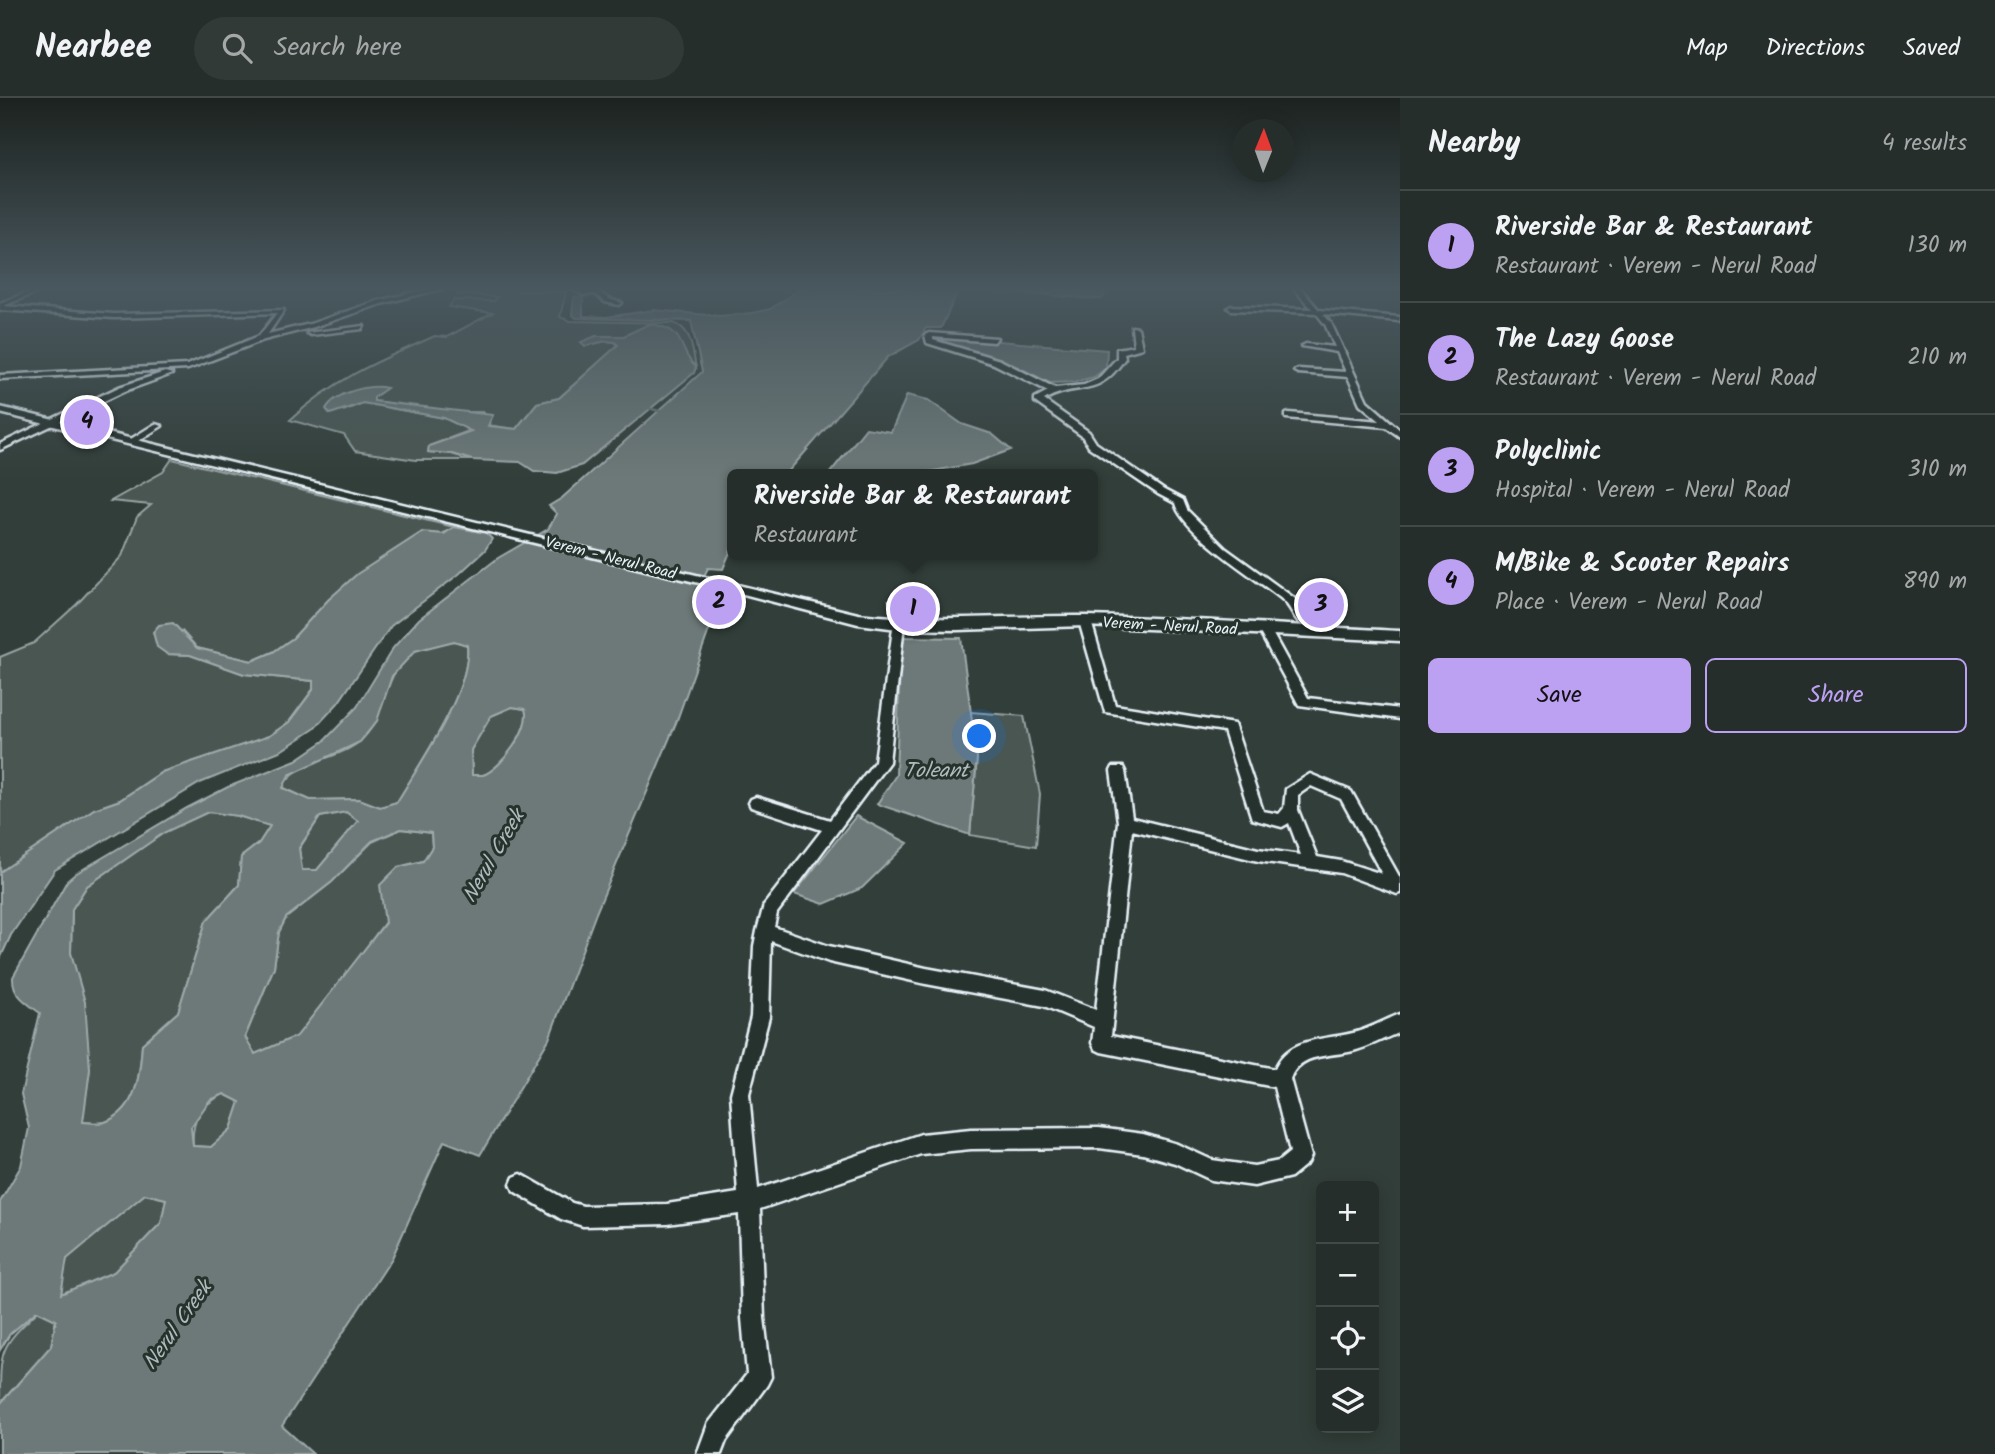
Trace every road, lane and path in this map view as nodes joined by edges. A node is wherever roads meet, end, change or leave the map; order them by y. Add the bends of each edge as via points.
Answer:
1 (226, 352) edge
2 (965, 352) edge
3 (1120, 352) edge
4 (1342, 352) edge
5 (188, 367) junction
6 (1298, 371) dead end
7 (1349, 375) junction
8 (0, 377) edge
9 (1054, 391) junction
10 (0, 410) edge
11 (1289, 416) dead end
12 (53, 423) junction
13 (1386, 424) junction
14 (158, 426) dead end
15 (1400, 435) edge
16 (130, 442) junction
17 (0, 447) edge
18 (1084, 621) junction
19 (898, 624) junction
20 (1264, 629) junction
21 (1324, 632) junction
22 (1400, 636) edge
23 (1400, 714) edge
24 (1118, 771) dead end
25 (756, 803) dead end
26 (1291, 810) junction
27 (1125, 822) junction
28 (833, 827) junction
29 (1312, 863) junction
30 (1399, 887) edge
31 (765, 931) junction
32 (1103, 1022) junction
33 (1400, 1023) edge
34 (1281, 1079) junction
35 (521, 1184) dead end
36 (749, 1202) junction
37 (709, 1454) edge

1 - 5 street
2 - 9 street via 997,362
3 - 9 street via 1122,358 1110,377 1082,388
4 - 7 street
5 - 8 street
5 - 12 street via 137,383
6 - 7 street
7 - 13 street via 1363,402
9 - 21 street via 1038,400 1086,434 1092,445 1180,502 1182,511 1221,550 1290,600 1304,621
10 - 12 main road, Verem - Nerul Road
11 - 13 street
12 - 16 main road, Verem - Nerul Road
12 - 17 street
13 - 15 street
14 - 16 street
16 - 19 main road, Verem - Nerul Road via 858,619
18 - 19 main road, Verem - Nerul Road
18 - 20 main road, Verem - Nerul Road
18 - 26 street via 1110,709 1229,727 1256,815 1282,821
19 - 28 street via 882,762
20 - 21 main road, Verem - Nerul Road
20 - 23 street via 1304,702
21 - 22 main road, Verem - Nerul Road
24 - 27 street
25 - 28 street
26 - 29 street
26 - 30 street via 1291,793 1310,779 1346,795
27 - 29 street via 1258,855
27 - 32 street
28 - 31 street via 770,910
29 - 30 street via 1341,867
31 - 32 street via 829,954 1045,998
31 - 36 street via 760,1017 740,1094
32 - 34 street via 1101,1043
33 - 34 street via 1354,1042 1299,1054 1287,1062
34 - 36 street via 1301,1156 1284,1170 1254,1175 1212,1170 1143,1144 1099,1138 971,1139 921,1144
35 - 36 street via 583,1216 667,1214
36 - 37 street via 758,1377 716,1433

